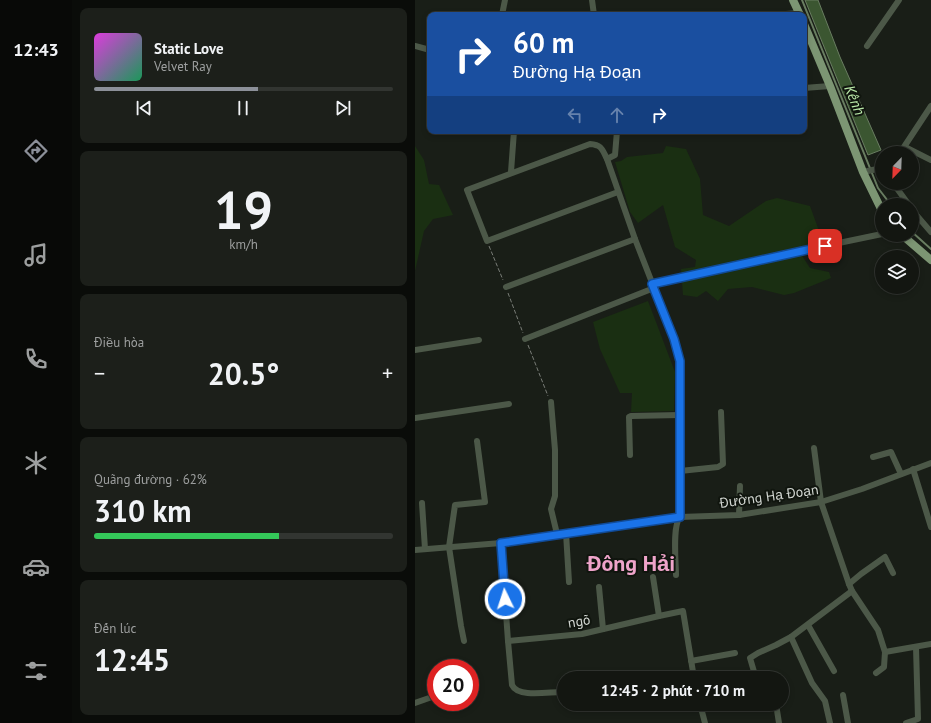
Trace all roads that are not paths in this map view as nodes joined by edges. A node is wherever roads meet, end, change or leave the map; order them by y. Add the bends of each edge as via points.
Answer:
1 (505, 0) edge
2 (593, 0) edge
3 (793, 0) edge
4 (899, 0) edge
5 (503, 12) edge
6 (594, 12) edge
7 (798, 12) edge
8 (807, 31) edge
9 (415, 46) edge
10 (867, 46) dead end
11 (427, 49) edge
12 (830, 86) junction
13 (807, 88) edge
14 (931, 106) edge
15 (514, 134) edge
16 (617, 134) edge
17 (906, 146) edge
18 (919, 154) edge
19 (607, 159) junction
20 (931, 160) edge
21 (875, 170) edge
22 (511, 172) junction
23 (865, 172) junction
24 (618, 192) junction
25 (876, 198) edge
26 (919, 218) edge
27 (931, 232) edge
28 (875, 235) edge
29 (635, 239) junction
30 (910, 242) edge
31 (931, 260) edge
32 (653, 286) junction
33 (505, 287) road end
34 (525, 339) road end
35 (479, 340) dead end
36 (415, 350) edge
37 (551, 402) road end
38 (509, 404) dead end
39 (721, 412) dead end
40 (680, 415) junction
41 (415, 418) edge
42 (477, 441) dead end
43 (814, 448) dead end
44 (630, 455) dead end
45 (873, 456) dead end
46 (931, 463) edge
47 (913, 470) junction
48 (680, 471) junction
49 (901, 474) junction
50 (740, 486) dead end
51 (821, 502) junction
52 (422, 503) dead end
53 (739, 515) junction
54 (680, 517) junction
55 (931, 527) edge
56 (566, 533) junction
57 (557, 534) junction
58 (501, 543) junction
59 (449, 546) junction
60 (425, 549) junction
61 (415, 550) edge
62 (893, 573) dead end
63 (676, 575) dead end
64 (653, 577) dead end
65 (569, 582) dead end
66 (849, 584) junction
67 (599, 587) dead end
68 (852, 591) junction
69 (659, 616) junction
70 (808, 625) junction
71 (603, 629) junction
72 (791, 637) junction
73 (465, 641) dead end
74 (508, 641) junction
75 (931, 644) edge
76 (915, 647) junction
77 (885, 652) junction
78 (735, 653) dead end
79 (691, 661) junction
80 (693, 671) edge
81 (754, 671) edge
82 (835, 671) dead end
83 (876, 673) dead end
84 (557, 692) edge
85 (843, 695) dead end
86 (427, 699) edge
87 (415, 703) edge
88 (702, 711) edge
89 (777, 711) edge
90 (917, 721) edge
91 (705, 723) edge
92 (779, 723) edge
93 (830, 723) edge
94 (848, 723) edge
95 (906, 723) edge

1 - 5 street
2 - 6 street
3 - 7 main road
4 - 10 street
8 - 12 main road
9 - 11 street
12 - 13 street
12 - 23 main road
14 - 17 street
15 - 22 street
16 - 19 street via 615,155
18 - 20 street
19 - 22 street via 601,147 590,144
19 - 24 street
21 - 23 street
22 - 24 street via 467,190 487,241
23 - 25 main road
24 - 29 street
26 - 27 street
28 - 32 street
29 - 32 street
29 - 33 street
30 - 31 main road
32 - 34 street
32 - 40 street via 680,361
35 - 36 street
37 - 57 street via 555,496 551,509
38 - 41 street
39 - 48 street via 723,464 719,467
40 - 44 street via 629,417
40 - 48 street
42 - 59 street via 485,502 455,505
43 - 51 street
45 - 49 street via 891,452
46 - 47 street, Đường Hạ Đoạn
47 - 49 street, Đường Hạ Đoạn
47 - 55 street
48 - 54 street
49 - 51 street, Đường Hạ Đoạn
50 - 53 street
51 - 53 street, Đường Hạ Đoạn
51 - 66 street
52 - 60 street
53 - 54 street, Đường Hạ Đoạn
54 - 56 street, Đường Hạ Đoạn
54 - 63 street via 676,528
56 - 57 street, Đường Hạ Đoạn
56 - 65 street
57 - 58 street, Đường Hạ Đoạn
58 - 59 street, Đường Hạ Đoạn
58 - 74 street
59 - 60 street, Đường Hạ Đoạn
59 - 73 street
60 - 61 street, Đường Hạ Đoạn
62 - 66 street via 885,557
64 - 69 street
66 - 68 street
67 - 71 street
68 - 70 street
68 - 77 street via 878,630
69 - 71 street, ngõ
69 - 79 street, ngõ via 683,611
70 - 72 street
70 - 82 street
71 - 74 street, ngõ via 582,634
72 - 81 street via 750,658
72 - 93 street via 811,683 825,701
74 - 84 street via 512,685 516,690 523,693
75 - 76 street
76 - 77 street
76 - 90 street
77 - 83 street via 884,667
78 - 79 street
79 - 80 street, ngõ
85 - 94 street
86 - 87 street
88 - 91 street
89 - 92 street
90 - 95 street

